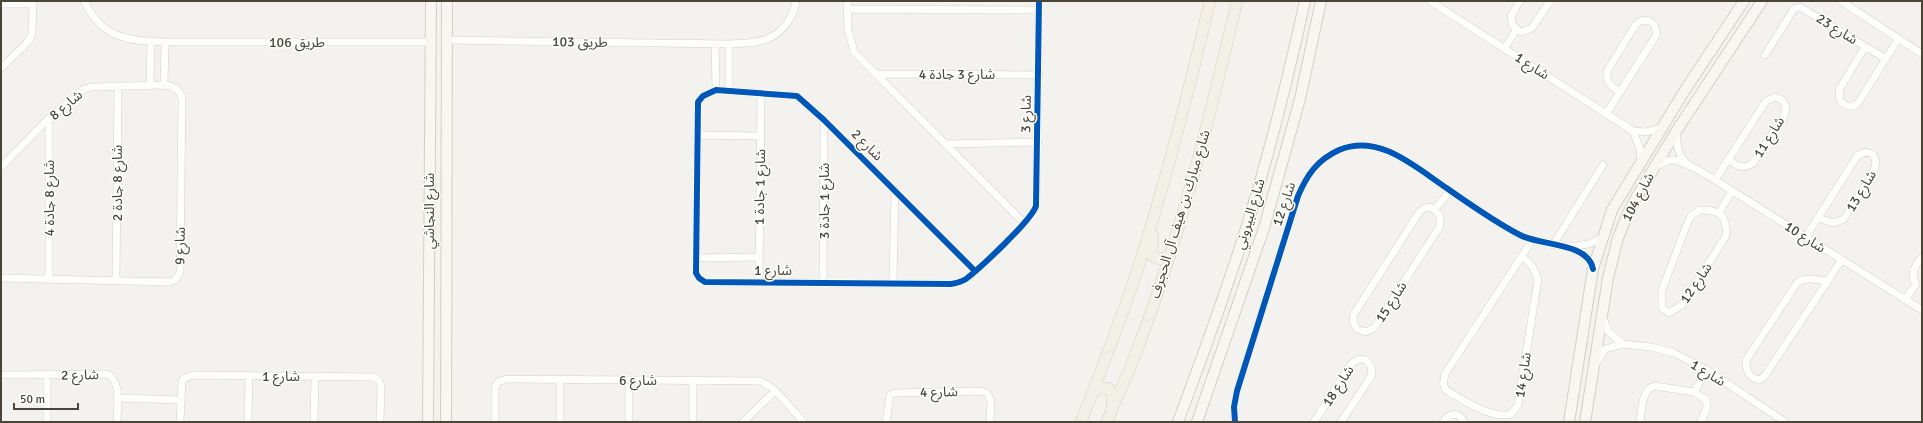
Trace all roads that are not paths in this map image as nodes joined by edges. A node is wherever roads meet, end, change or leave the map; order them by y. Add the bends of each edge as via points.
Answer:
1 (84, 1) edge
2 (430, 1) edge
3 (446, 1) edge
4 (796, 1) edge
5 (847, 1) edge
6 (1039, 1) edge
7 (1210, 1) edge
8 (1237, 1) edge
9 (1305, 1) edge
10 (1321, 1) edge
11 (1430, 1) edge
12 (1520, 1) edge
13 (1550, 1) edge
14 (1744, 1) edge
15 (1762, 1) edge
16 (1842, 1) edge
17 (33, 3) edge
18 (1, 4) edge
19 (847, 9) junction
20 (1039, 10) junction
21 (1516, 30) junction
22 (1898, 39) junction
23 (446, 40) junction
24 (151, 42) junction
25 (165, 42) junction
26 (430, 42) junction
27 (715, 44) junction
28 (729, 44) junction
29 (1716, 44) junction
30 (1865, 47) junction
31 (1505, 48) junction
32 (1922, 54) edge
33 (1765, 55) dead end
34 (1886, 59) junction
35 (1, 68) edge
36 (876, 74) junction
37 (1039, 75) junction
38 (1710, 80) junction
39 (150, 85) junction
40 (164, 85) junction
41 (118, 86) junction
42 (716, 90) junction
43 (729, 91) junction
44 (1620, 92) junction
45 (761, 93) junction
46 (1606, 114) junction
47 (49, 118) junction
48 (824, 120) junction
49 (1662, 128) junction
50 (1677, 130) junction
51 (1633, 131) junction
52 (697, 135) junction
53 (760, 136) junction
54 (1038, 142) junction
55 (945, 144) junction
56 (429, 158) junction
57 (447, 159) junction
58 (1728, 160) junction
59 (1641, 163) junction
60 (1603, 165) dead end
61 (1687, 165) junction
62 (1, 168) edge
63 (1653, 170) junction
64 (1165, 179) junction
65 (1715, 180) junction
66 (429, 184) junction
67 (447, 186) junction
68 (895, 190) junction
69 (1450, 191) junction
70 (1732, 191) junction
71 (1435, 209) junction
72 (1719, 213) junction
73 (1819, 218) junction
74 (1024, 224) junction
75 (1603, 238) junction
76 (1805, 238) junction
77 (1532, 240) junction
78 (1553, 245) junction
79 (1567, 247) junction
80 (1169, 256) junction
81 (1522, 256) junction
82 (1922, 256) edge
83 (759, 257) junction
84 (696, 258) junction
85 (1841, 260) junction
86 (1593, 269) junction
87 (975, 271) junction
88 (1, 278) edge
89 (49, 278) junction
90 (116, 280) junction
91 (1826, 281) junction
92 (758, 282) junction
93 (823, 282) junction
94 (893, 283) junction
95 (1919, 284) edge
96 (1905, 300) junction
97 (1922, 310) edge
98 (1602, 316) junction
99 (1623, 344) junction
100 (1593, 368) junction
101 (1707, 370) junction
102 (1, 375) edge
103 (47, 376) junction
104 (249, 376) junction
105 (315, 376) junction
106 (560, 379) junction
107 (629, 380) junction
108 (693, 380) junction
109 (775, 391) junction
110 (1093, 392) junction
111 (1694, 392) junction
112 (118, 398) junction
113 (181, 400) junction
114 (1112, 410) junction
115 (47, 422) edge
116 (117, 422) edge
117 (180, 422) edge
118 (248, 422) edge
119 (314, 422) edge
120 (380, 422) edge
121 (428, 422) edge
122 (446, 422) edge
123 (495, 422) edge
124 (560, 422) edge
125 (629, 422) edge
126 (694, 422) edge
127 (743, 422) edge
128 (803, 422) edge
129 (886, 422) edge
130 (990, 422) edge
131 (1081, 422) edge
132 (1107, 422) edge
133 (1178, 422) edge
134 (1197, 422) edge
135 (1235, 422) edge
136 (1314, 422) edge
137 (1341, 422) edge
138 (1443, 422) edge
139 (1464, 422) edge
140 (1569, 422) edge
141 (1585, 422) edge
142 (1640, 422) edge
143 (1701, 422) edge
144 (1785, 422) edge

1 - 24 street, طريق 106 via 93,16 114,35
2 - 26 street, شارع النجاشي
3 - 23 street, شارع النجاشي
4 - 28 street, طريق 103 via 788,22 767,39
5 - 19 street
6 - 20 street, شارع 3
7 - 64 main road, شارع مبارك بن هيف آل الحجرف
8 - 80 main road, شارع مبارك بن هيف آل الحجرف via 1213,106
9 - 133 street, شارع البيروني via 1274,130 1249,218 1219,312
10 - 134 street, شارع البيروني via 1300,99 1266,221
11 - 31 street, شارع 1
12 - 21 street via 1511,16
13 - 21 street via 1532,28 1521,32
14 - 29 street, شارع 104
15 - 38 street, شارع 104
16 - 22 street
17 - 18 street
17 - 35 street via 32,35
19 - 20 street
19 - 36 street via 851,46
20 - 37 street, شارع 3
21 - 31 street
22 - 32 street
22 - 34 street, شارع 23
23 - 27 street, طريق 103
23 - 57 street, شارع النجاشي
24 - 25 street, طريق 106
24 - 39 street
25 - 26 street, طريق 106
25 - 40 street
26 - 56 street, شارع النجاشي
27 - 28 street, طريق 103
27 - 42 street
28 - 43 street
29 - 38 street via 1704,70
29 - 49 street, شارع 104
30 - 33 street, شارع 23 via 1800,7 1794,9
30 - 34 street, شارع 23
30 - 34 street, شارع 23 via 1839,90 1839,97 1844,105 1853,106 1858,103
31 - 46 street, شارع 1
36 - 37 street, شارع 3 جادة 4
36 - 55 street
37 - 54 street, شارع 3
38 - 50 street, شارع 104
39 - 40 street, شارع 9
39 - 41 street, شارع 8
40 - 90 street, شارع 9 via 174,86 182,97 180,273 170,282
41 - 47 street, شارع 8 via 84,89
41 - 90 street, شارع 8 جادة 2
42 - 43 street, شارع 2
42 - 52 street, شارع 1 via 703,96 698,102
43 - 45 street, شارع 2
44 - 44 street via 1657,34 1654,24 1648,20 1636,24 1606,71 1610,85
44 - 46 street
45 - 48 street, شارع 2 via 797,96
45 - 53 street, شارع 1 جادة 1
46 - 51 street, شارع 1
47 - 62 street, شارع 8
47 - 89 street, شارع 8 جادة 4
48 - 68 street, شارع 2
48 - 93 street, شارع 1 جادة 3
49 - 51 street via 1646,132
49 - 59 street, شارع 104
50 - 61 street via 1678,152
50 - 63 street, شارع 104
51 - 59 street via 1640,149
52 - 53 street
52 - 84 street, شارع 1
53 - 83 street, شارع 1 جادة 1
54 - 55 street
54 - 74 street, شارع 3 via 1036,206
55 - 74 street
56 - 57 street via 438,164
56 - 66 street, شارع النجاشي
57 - 67 street, شارع النجاشي
58 - 58 street, شارع 11 via 1739,167 1753,163 1784,116 1786,108 1782,100 1775,97 1766,101
58 - 65 street, شارع 11
59 - 75 street, شارع 104 via 1612,210
60 - 78 street
61 - 63 street, شارع 10 via 1668,160
61 - 65 street, شارع 10
63 - 98 street, شارع 104 via 1634,201 1618,238
64 - 80 main road via 1151,252 1158,259
64 - 110 main road, شارع مبارك بن هيف آل الحجرف via 1138,268
65 - 70 street, شارع 10
66 - 67 street via 436,180
66 - 121 street, شارع النجاشي
67 - 122 street, شارع النجاشي
68 - 87 street, شارع 2
68 - 94 street
69 - 71 street
69 - 77 street, شارع 12 via 1520,236
69 - 135 street, شارع 12 via 1402,158 1374,146 1342,149 1326,156 1315,165 1298,196 1237,391
70 - 72 street
70 - 76 street, شارع 10
71 - 71 street, شارع 15 via 1425,208 1420,211 1354,314 1353,321 1357,329 1366,332 1375,327 1440,226 1440,216
72 - 72 street, شارع 12 via 1700,210 1691,216 1662,290 1661,304 1665,311 1675,311 1682,305 1724,241 1726,224
73 - 73 street, شارع 13 via 1858,155 1866,152 1873,154 1876,162 1874,171 1844,219 1833,223
73 - 76 street, شارع 13
74 - 87 street, شارع 1
75 - 79 street, شارع 12 via 1588,244
75 - 86 street, شارع 104
76 - 85 street, شارع 10
77 - 78 street, شارع 12
77 - 81 street, شارع 14
78 - 79 street, شارع 12
79 - 86 street, شارع 12 via 1588,257
80 - 114 main road, شارع مبارك بن هيف آل الحجرف via 1134,358
81 - 81 street, شارع 14 via 1444,378 1446,390 1471,404 1500,414 1511,414 1518,405 1538,279 1532,266
82 - 95 street via 1913,270 1913,278
83 - 84 street
83 - 92 street, شارع 1 جادة 1
84 - 92 street, شارع 1 via 696,273 705,282
85 - 91 street
85 - 96 street, شارع 10
86 - 140 street, شارع 104
87 - 94 street, شارع 1 via 959,283
88 - 89 street, شارع 9
89 - 90 street, شارع 9
91 - 91 street via 1809,278 1797,283 1746,360 1750,376 1759,380 1764,377
92 - 93 street, شارع 1
93 - 94 street, شارع 1
95 - 96 street
96 - 97 street, شارع 10
98 - 99 street via 1608,332
98 - 100 street, شارع 104
99 - 100 street, شارع 1 via 1605,349
99 - 101 street, شارع 1 via 1674,353
100 - 141 street, شارع 104
101 - 111 street
101 - 144 street, شارع 1
102 - 103 street, شارع 2
103 - 112 street, شارع 2 via 108,374 115,379
103 - 115 street
104 - 105 street, شارع 1
104 - 113 street, شارع 1 via 188,376 182,382
104 - 118 street
105 - 119 street
105 - 120 street, شارع 1 via 373,377 379,380
106 - 107 street, شارع 6
106 - 123 street, شارع 6 via 506,379 498,382 495,388
106 - 124 street
107 - 108 street, شارع 6
107 - 125 street
108 - 109 street, شارع 6 via 759,381
108 - 126 street
109 - 127 street
109 - 128 street, شارع 6
110 - 114 main road via 1099,388 1108,388 1113,396
110 - 131 main road, شارع مبارك بن هيف آل الحجرف
111 - 142 street via 1652,386 1645,393
111 - 143 street via 1706,400 1707,404 1706,415
112 - 113 street
112 - 116 street, شارع 2
113 - 117 street, شارع 1
114 - 132 main road, شارع مبارك بن هيف آل الحجرف
129 - 130 street, شارع 4 via 890,395 895,393 980,391 987,393 991,401
136 - 137 street, شارع 18 via 1352,363 1359,359 1366,360 1371,366 1372,375
138 - 139 street via 1446,417 1454,414 1461,416

